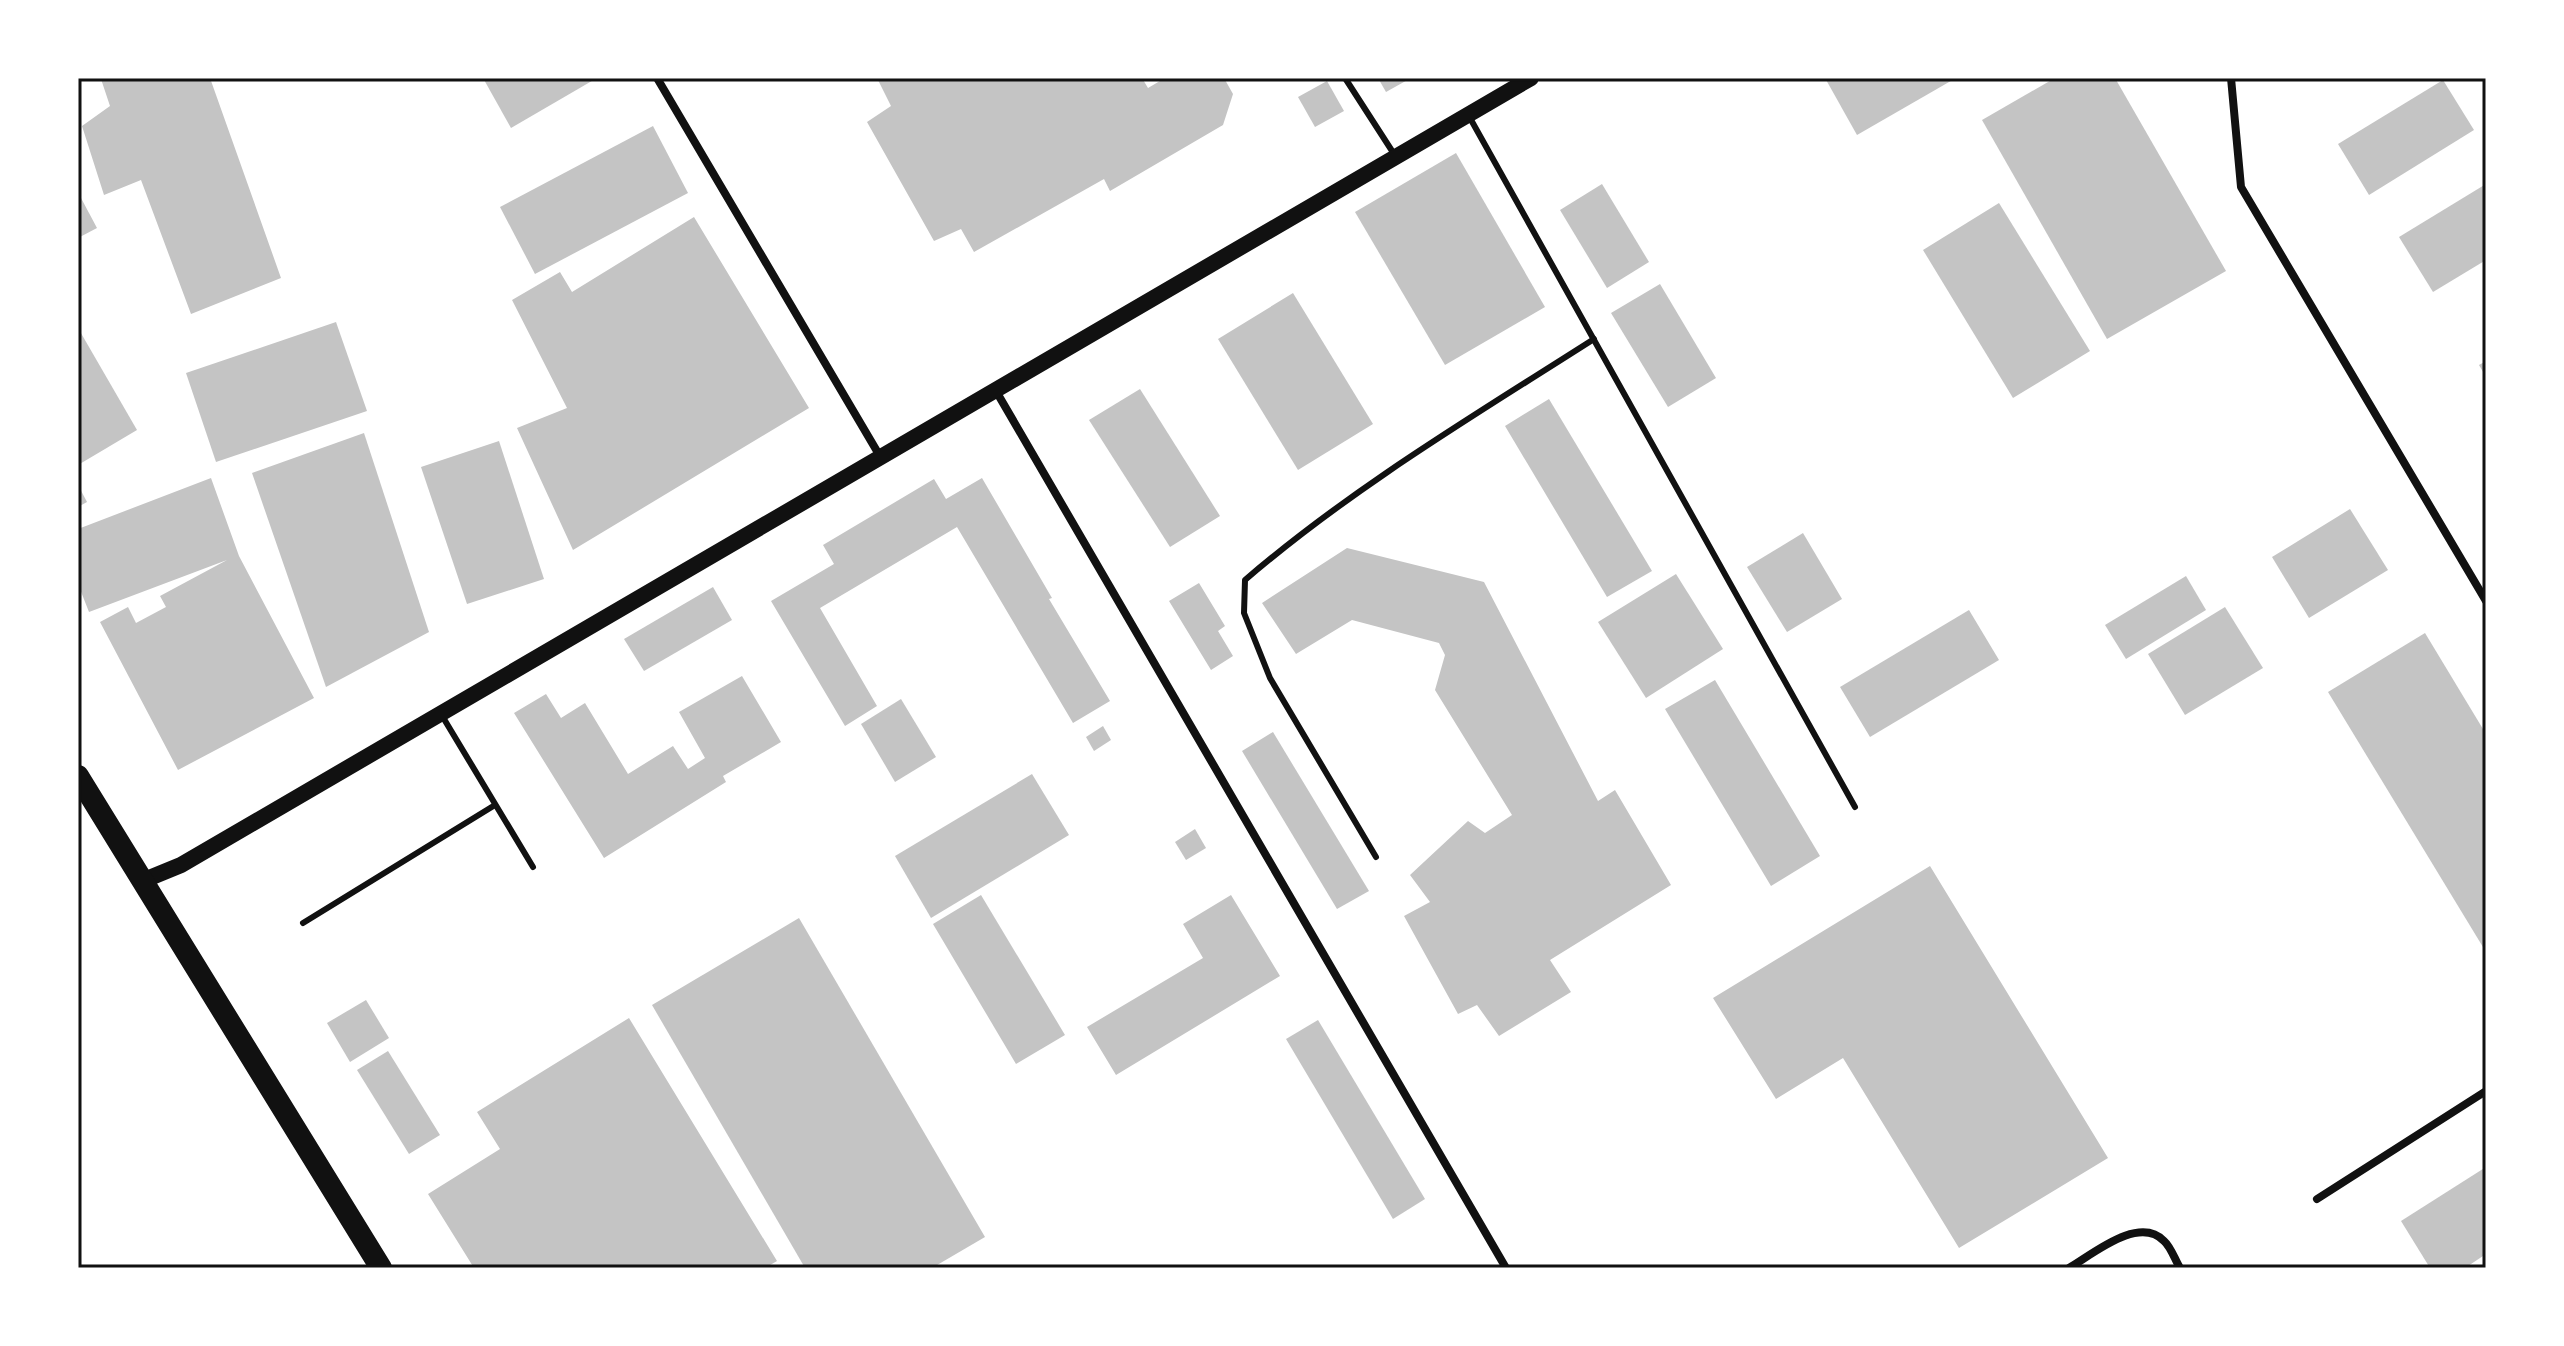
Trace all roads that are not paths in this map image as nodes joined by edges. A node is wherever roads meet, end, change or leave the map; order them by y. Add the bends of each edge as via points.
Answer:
1 (657, 78) edge
2 (1345, 78) edge
3 (1531, 78) edge
4 (2231, 78) edge
5 (1468, 115) junction
6 (1396, 157) junction
7 (1594, 339) junction
8 (995, 390) junction
9 (882, 459) junction
10 (2486, 601) edge
11 (441, 714) junction
12 (78, 776) edge
13 (495, 805) junction
14 (1855, 807) dead end
15 (1376, 857) dead end
16 (533, 867) dead end
17 (142, 881) junction
18 (303, 923) dead end
19 (2486, 1091) edge
20 (2317, 1199) dead end
21 (381, 1268) edge
22 (1506, 1268) edge
23 (2069, 1268) edge
24 (2180, 1268) edge

1 - 9 street
2 - 6 lane
3 - 5 main road
4 - 10 street via 2241,187
5 - 6 main road
5 - 7 lane
6 - 8 main road
7 - 14 lane
7 - 15 lane via 1294,537 1245,580 1244,613 1270,678
8 - 9 main road
8 - 22 street
9 - 11 main road
11 - 13 lane
11 - 17 main road via 181,865
12 - 17 highway
13 - 16 lane
13 - 18 lane
17 - 21 highway
19 - 20 street
23 - 24 street via 2129,1233 2148,1231 2164,1240

